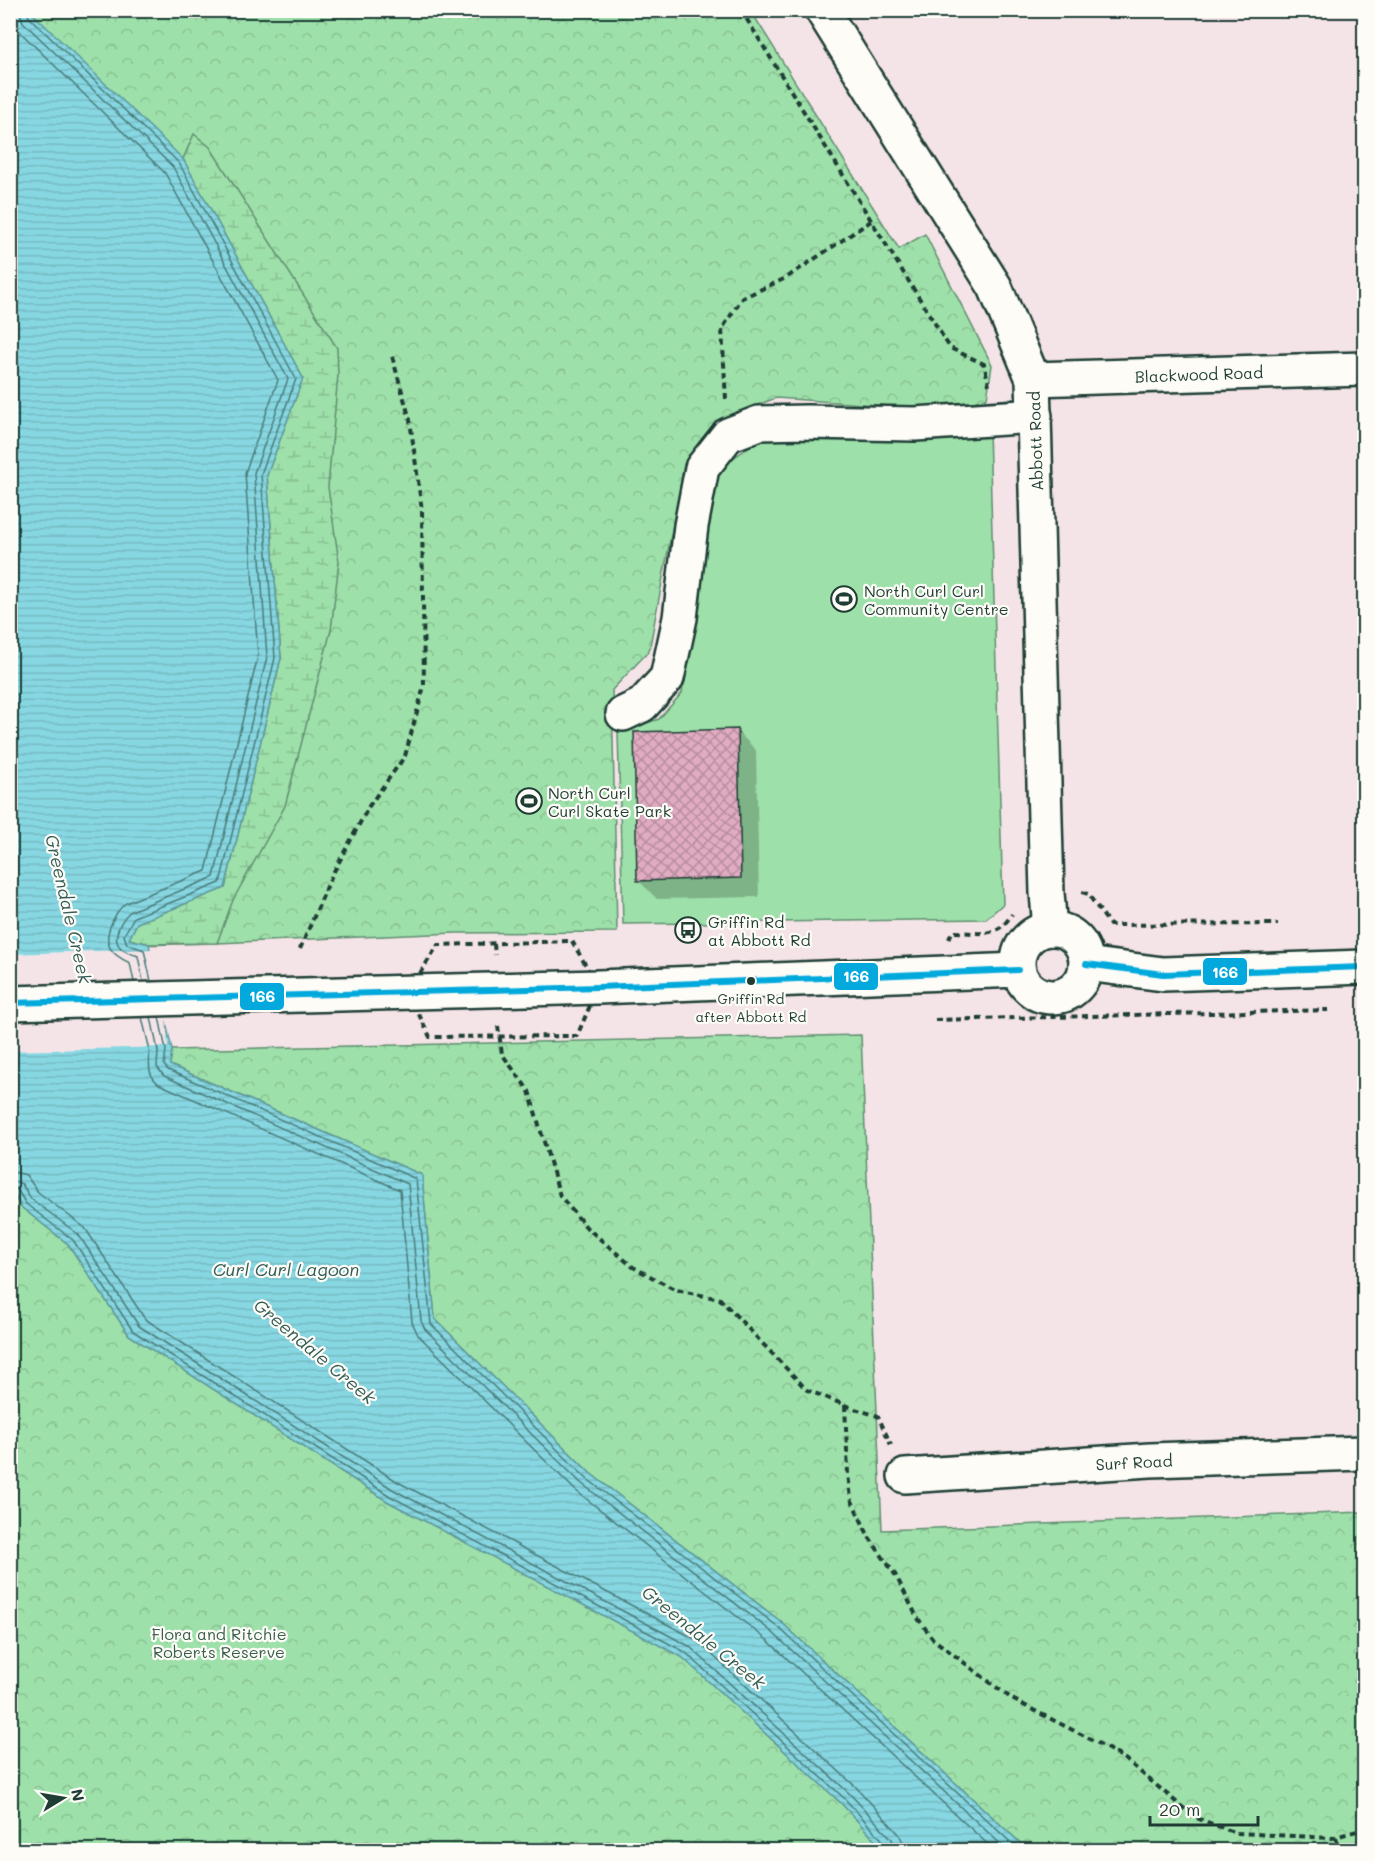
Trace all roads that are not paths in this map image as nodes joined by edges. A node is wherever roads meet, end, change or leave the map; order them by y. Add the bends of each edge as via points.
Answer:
1 (822, 10) edge
2 (1365, 369) edge
3 (1033, 379) junction
4 (1035, 416) junction
5 (623, 714) dead end
6 (1050, 929) junction
7 (1086, 964) junction
8 (1365, 967) edge
9 (1018, 970) junction
10 (10, 1003) edge
11 (1365, 1453) edge
12 (905, 1476) road end

1 - 3 street, Abbott Road via 995,287
2 - 3 street, Blackwood Road
3 - 4 street, Abbott Road
4 - 5 street via 915,424 759,423 728,435 702,468 667,678 642,705
4 - 6 street, Abbott Road
6 - 7 street via 1061,930 1080,942
6 - 9 street via 1029,938 1018,958
7 - 8 street via 1163,974
7 - 9 street via 1079,985 1061,997 1038,995 1029,989
9 - 10 street via 598,987
11 - 12 street, Surf Road via 1150,1460

